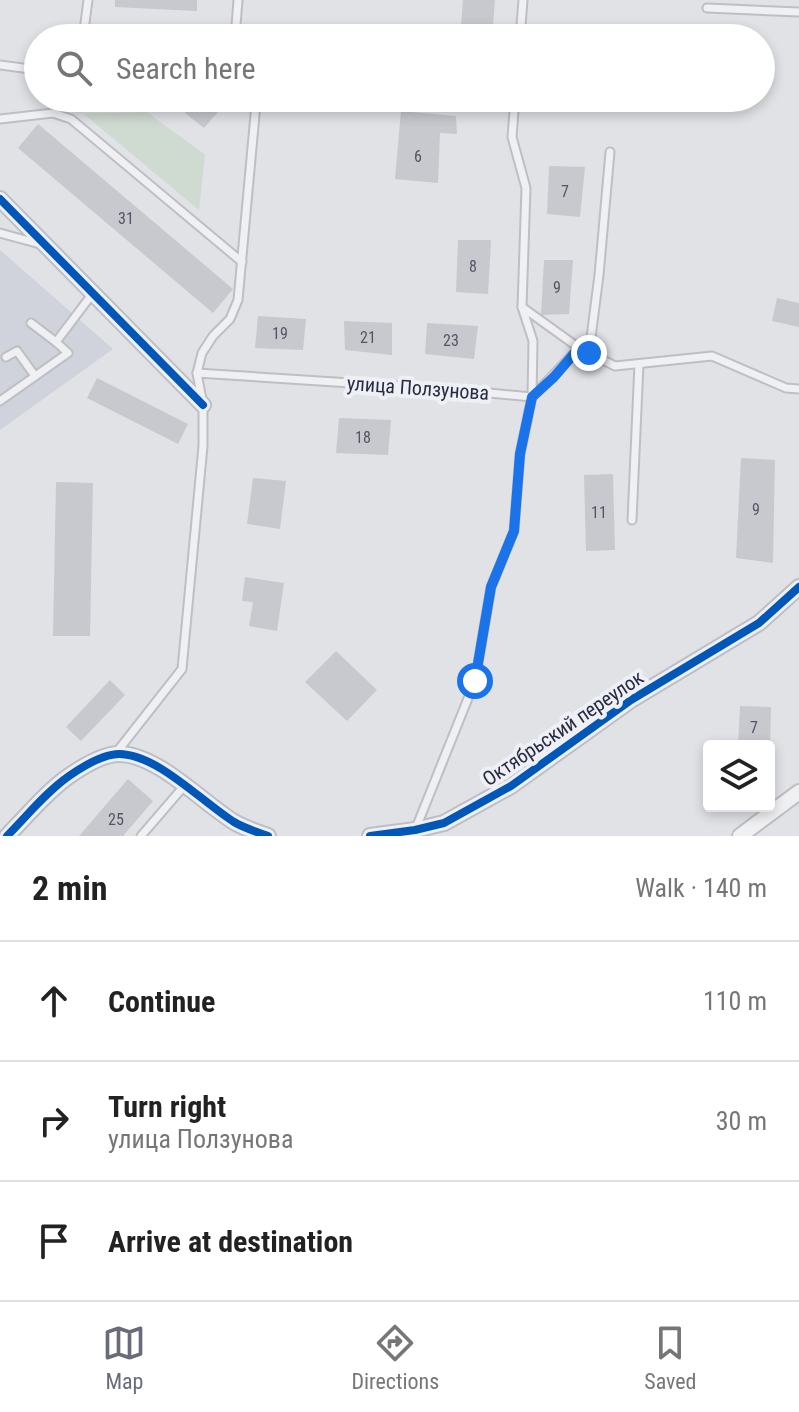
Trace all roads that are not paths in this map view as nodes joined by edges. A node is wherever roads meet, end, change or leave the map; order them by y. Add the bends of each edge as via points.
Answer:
1 (88, 0) edge
2 (238, 0) edge
3 (523, 0) edge
4 (707, 8) dead end
5 (799, 12) edge
6 (85, 24) edge
7 (236, 24) edge
8 (521, 24) edge
9 (0, 65) edge
10 (24, 68) edge
11 (255, 112) edge
12 (514, 112) edge
13 (0, 119) edge
14 (610, 152) dead end
15 (0, 199) edge
16 (0, 233) edge
17 (46, 245) junction
18 (242, 262) junction
19 (93, 293) junction
20 (522, 307) junction
21 (31, 323) dead end
22 (56, 342) junction
23 (579, 348) junction
24 (589, 353) junction
25 (6, 357) dead end
26 (639, 364) junction
27 (197, 373) junction
28 (35, 376) junction
29 (799, 389) edge
30 (532, 397) junction
31 (0, 401) edge
32 (203, 405) junction
33 (632, 520) dead end
34 (799, 587) edge
35 (115, 754) junction
36 (185, 785) junction
37 (799, 792) edge
38 (414, 833) edge
39 (7, 836) edge
40 (141, 836) edge
41 (268, 836) edge
42 (370, 836) edge
43 (740, 836) edge

1 - 6 lane
2 - 7 lane
3 - 8 lane
4 - 5 lane
9 - 10 lane
11 - 18 lane
12 - 20 lane via 512,137 526,188
13 - 18 lane via 53,113 71,119
14 - 24 lane
15 - 17 street
16 - 17 lane
17 - 19 street
18 - 27 lane via 238,300 230,319 202,353
19 - 22 lane
19 - 32 street
20 - 23 lane
20 - 30 lane via 533,341
21 - 22 lane
22 - 28 lane via 68,353
23 - 24 lane
23 - 30 lane
24 - 26 lane via 615,366
25 - 28 lane via 17,351
26 - 29 lane via 712,356
26 - 33 lane
27 - 30 lane, улица Ползунова
27 - 32 lane
28 - 31 lane
30 - 38 lane via 520,454 514,531 491,587 475,681
32 - 35 lane via 182,669
34 - 38 street, Октябрьский переулок via 759,623 631,700 511,786 444,823
35 - 36 street via 147,761
35 - 39 street via 67,777
36 - 40 lane
36 - 41 street via 236,823
37 - 43 street
38 - 42 street, Октябрьский переулок

